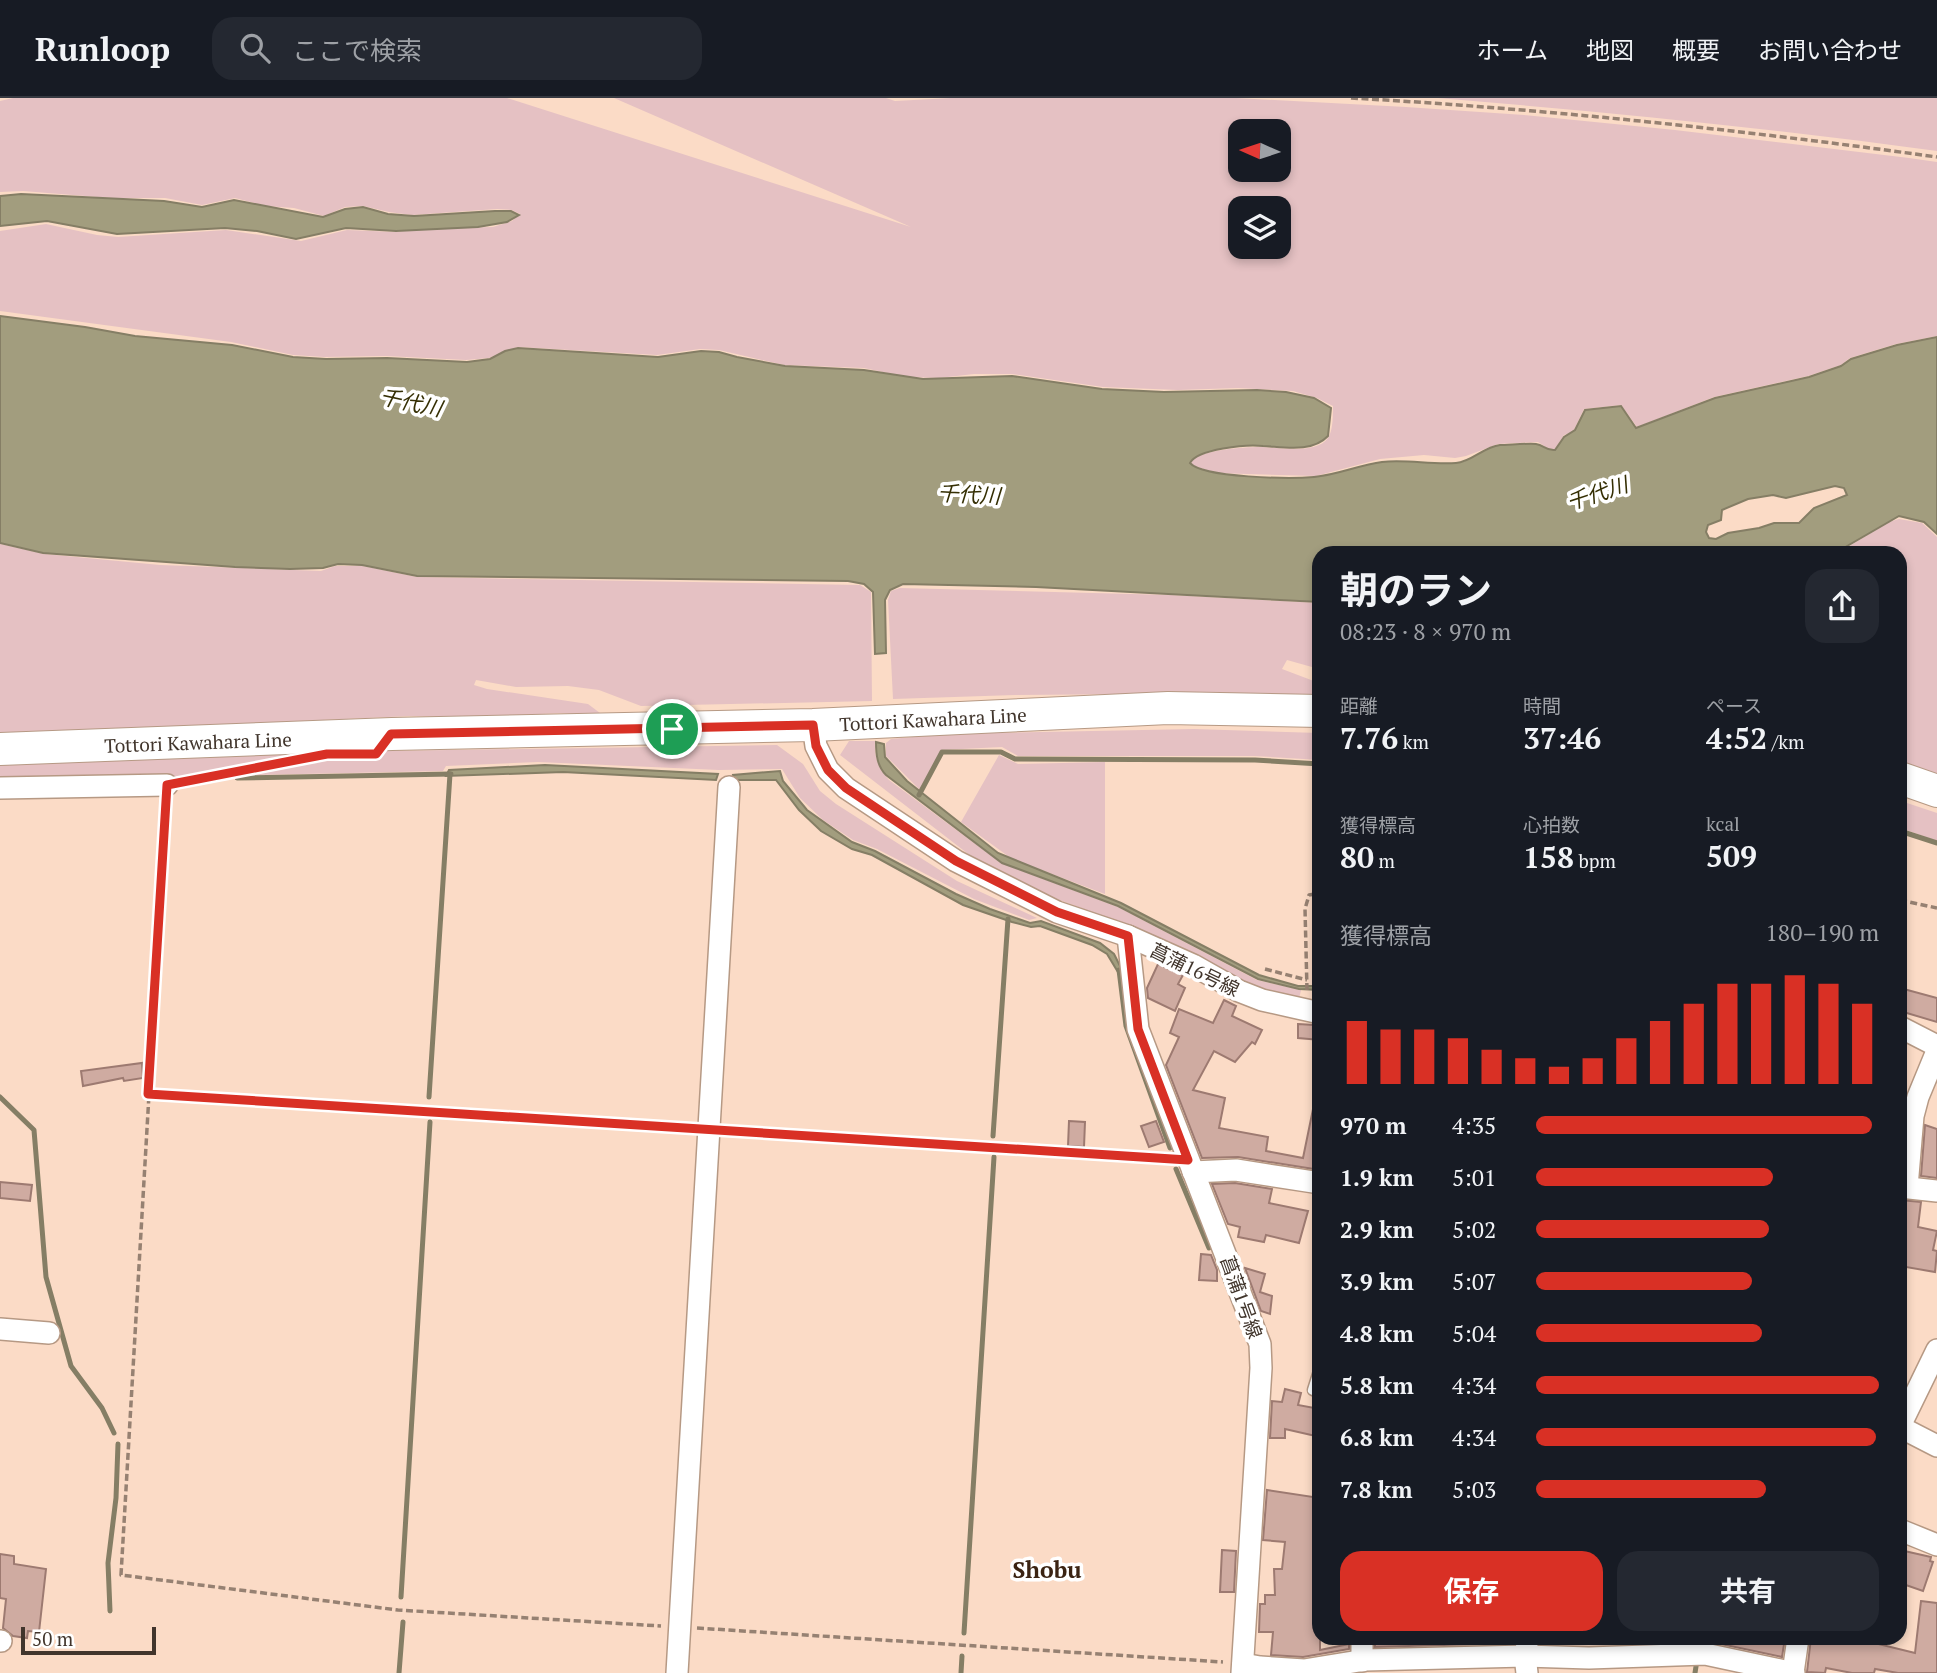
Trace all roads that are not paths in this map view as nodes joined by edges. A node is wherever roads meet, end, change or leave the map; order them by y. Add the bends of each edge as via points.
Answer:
1 (1312, 711) edge
2 (813, 725) junction
3 (0, 749) edge
4 (1907, 780) edge
5 (167, 785) road end
6 (729, 787) dead end
7 (0, 788) edge
8 (1937, 791) edge
9 (1128, 936) junction
10 (1312, 1012) edge
11 (1907, 1031) edge
12 (1937, 1048) edge
13 (1907, 1163) edge
14 (1191, 1166) junction
15 (1312, 1182) edge
16 (1907, 1187) edge
17 (1937, 1191) edge
18 (0, 1329) edge
19 (49, 1333) dead end
20 (1937, 1350) edge
21 (1907, 1412) edge
22 (1907, 1430) edge
23 (1937, 1446) edge
24 (1907, 1533) edge
25 (1937, 1545) edge
26 (1364, 1645) edge
27 (1797, 1645) edge
28 (1526, 1656) edge
29 (1371, 1664) edge
30 (1243, 1668) edge
31 (677, 1673) edge
32 (1794, 1673) edge

1 - 2 main road, Tottori Kawahara Line via 1168,708
2 - 3 main road, Tottori Kawahara Line
2 - 9 street, 菖蒲16号線 via 816,746 828,770 846,788 956,861 1057,912
4 - 8 main road
5 - 7 street
6 - 31 street
9 - 10 street, 菖蒲16号線 via 1239,991
9 - 14 street, 菖蒲1号線 via 1138,1029
11 - 12 street
12 - 13 street via 1913,1116
14 - 15 street
14 - 30 street, 菖蒲1号線 via 1256,1328 1261,1354
16 - 17 street
18 - 19 street
20 - 21 street
22 - 23 street
24 - 25 street
26 - 29 street
27 - 32 street
28 - 29 street
28 - 32 street via 1589,1658 1663,1651 1705,1654
29 - 30 street via 1304,1670

